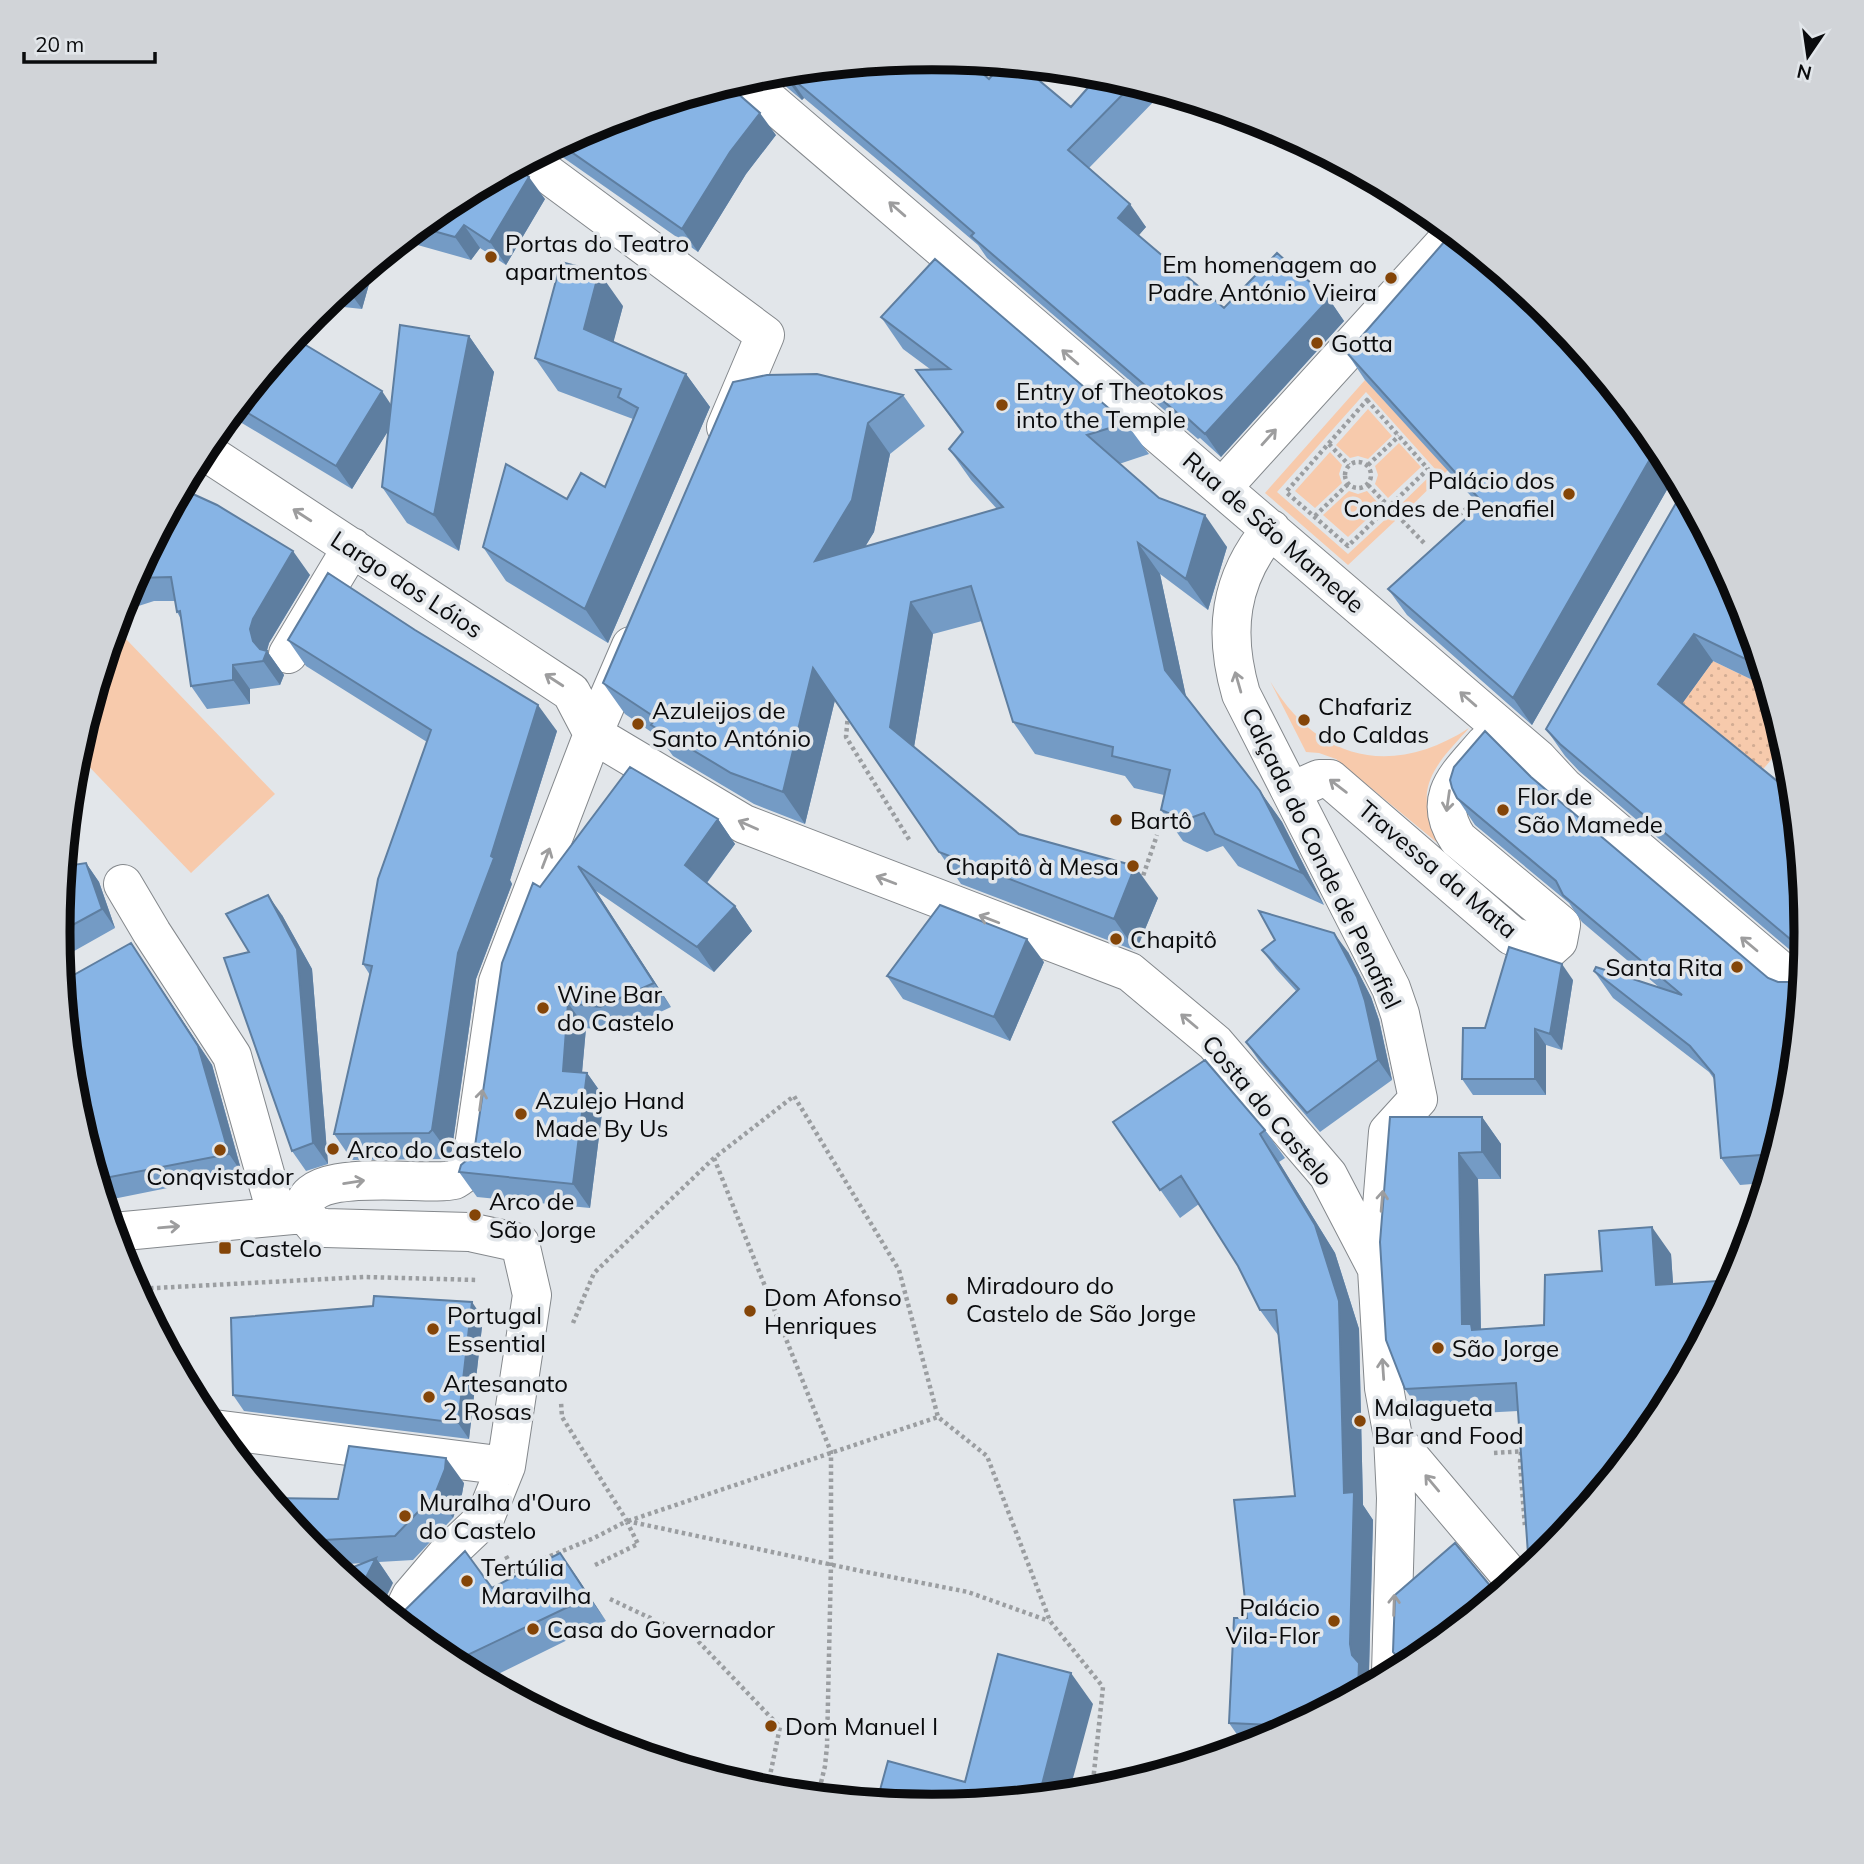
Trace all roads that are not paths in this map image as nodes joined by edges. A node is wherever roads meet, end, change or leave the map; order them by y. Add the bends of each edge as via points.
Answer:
1 (755, 89) edge
2 (537, 166) edge
3 (1447, 241) edge
4 (213, 456) edge
5 (711, 460) edge
6 (1223, 487) junction
7 (1271, 529) junction
8 (352, 547) junction
9 (647, 610) edge
10 (288, 654) edge
11 (1558, 724) edge
12 (1500, 726) junction
13 (593, 734) junction
14 (1538, 759) junction
15 (1292, 791) junction
16 (123, 884) dead end
17 (152, 933) junction
18 (118, 951) edge
19 (1792, 981) edge
20 (291, 1215) junction
21 (124, 1231) edge
22 (1377, 1269) junction
23 (229, 1431) edge
24 (1393, 1437) junction
25 (506, 1466) junction
26 (1508, 1573) edge
27 (403, 1612) edge
28 (1391, 1661) edge

6 -> 1 street, Rua de São Mamede
2 - 5 street via 765,335
6 -> 3 street
8 -> 4 street, Largo dos Lóios
6 - 7 street, Rua de São Mamede
12 -> 7 street, Rua de São Mamede
15 -> 7 street, Calçada do Conde de Penafiel via 1241,694 1231,643 1236,593 1255,548
8 - 10 street
13 -> 8 street, Largo dos Lóios via 571,692
9 - 13 street
11 - 14 street
12 - 14 street, Rua de São Mamede
12 -> 15 street, Travessa da Mata via 1453,781 1446,799 1448,823 1458,839 1561,925 1558,941 1549,949 1512,936 1330,779
20 -> 13 street via 314,1190 324,1187 363,1180 454,1180 471,1167 498,982
22 -> 13 street, Costa do Castelo via 1328,1175 1215,1043 1130,972 744,824
19 -> 14 street, Rua de São Mamede via 1564,788
22 -> 15 street, Calçada do Conde de Penafiel via 1388,1132 1418,1099 1396,1000
16 - 17 street
17 - 18 street
17 - 20 street via 232,1056
21 -> 20 street
20 - 25 street via 326,1228 471,1233 520,1243 532,1294
24 -> 22 street, Costa do Castelo via 1384,1388
23 - 25 street
26 -> 24 street
28 -> 24 street, Costa do Castelo via 1396,1537
25 - 27 street via 485,1518 446,1555

